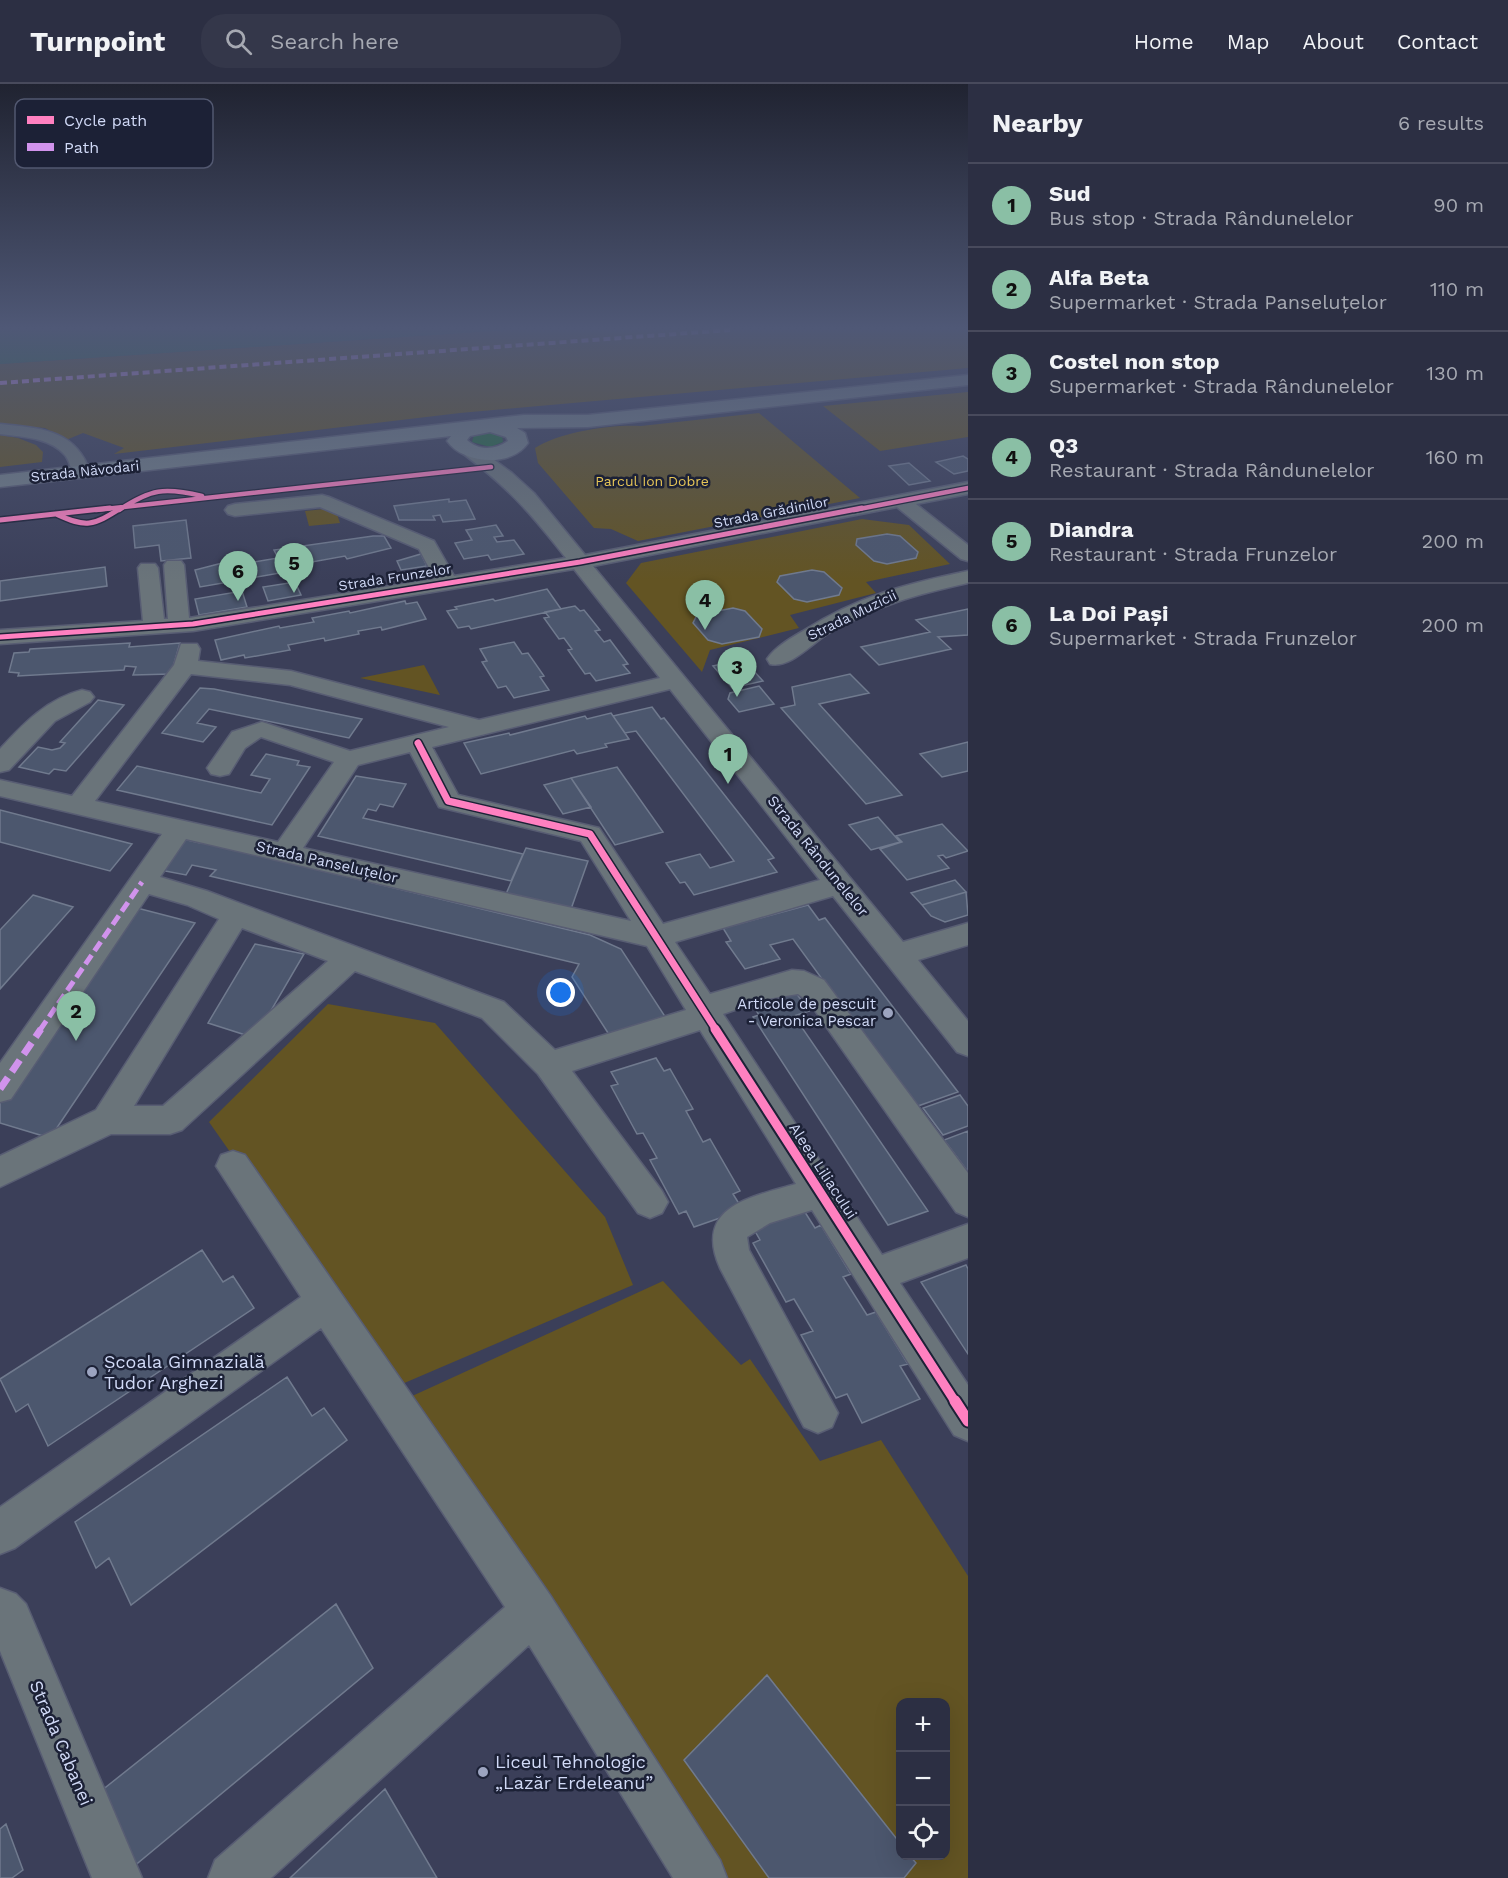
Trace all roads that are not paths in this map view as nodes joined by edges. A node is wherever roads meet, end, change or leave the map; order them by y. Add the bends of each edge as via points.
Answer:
1 (655, 414) edge
2 (588, 421) junction
3 (485, 426) junction
4 (0, 429) edge
5 (517, 444) junction
6 (314, 447) junction
7 (469, 450) junction
8 (81, 472) junction
9 (506, 477) junction
10 (0, 481) edge
11 (968, 488) edge
12 (901, 501) junction
13 (235, 510) dead end
14 (968, 555) edge
15 (580, 562) junction
16 (174, 565) dead end
17 (148, 568) dead end
18 (968, 577) edge
19 (447, 582) junction
20 (186, 624) junction
21 (154, 625) junction
22 (0, 637) edge
23 (778, 659) dead end
24 (185, 666) junction
25 (676, 681) junction
26 (82, 697) dead end
27 (480, 728) junction
28 (417, 743) junction
29 (349, 759) junction
30 (0, 764) edge
31 (220, 768) dead end
32 (0, 788) edge
33 (79, 804) junction
34 (179, 829) junction
35 (285, 853) junction
36 (142, 882) junction
37 (840, 884) junction
38 (236, 915) junction
39 (968, 934) edge
40 (654, 937) junction
41 (897, 955) junction
42 (351, 957) junction
43 (704, 1013) junction
44 (968, 1043) edge
45 (549, 1065) junction
46 (0, 1089) edge
47 (108, 1120) junction
48 (233, 1166) dead end
49 (0, 1172) edge
50 (820, 1192) junction
51 (650, 1202) dead end
52 (968, 1202) edge
53 (968, 1241) edge
54 (876, 1275) junction
55 (324, 1303) junction
56 (818, 1413) dead end
57 (968, 1421) edge
58 (0, 1533) edge
59 (0, 1610) edge
60 (534, 1611) junction
61 (117, 1878) edge
62 (233, 1878) edge
63 (702, 1878) edge

1 - 2 main road, Strada Năvodari
2 - 3 main road, Strada Năvodari via 524,421
2 - 5 main road, Strada Năvodari
3 - 5 main road via 509,430 519,438
3 - 6 main road, Strada Năvodari
3 - 7 main road via 459,436 458,441
4 - 8 street via 50,436 76,454
5 - 7 main road, Strada Năvodari via 496,453
5 - 9 street via 508,456
6 - 7 main road, Strada Năvodari via 373,445
6 - 8 main road, Strada Năvodari
7 - 9 street, Strada Rândunelelor
8 - 10 main road, Strada Năvodari
9 - 15 street, Strada Rândunelelor
11 - 12 street, Strada Grădinilor
12 - 14 street
12 - 15 street, Strada Grădinilor
13 - 19 street via 322,501 427,545
15 - 19 street, Strada Frunzelor
15 - 25 street, Strada Rândunelelor
16 - 20 street
17 - 21 street
18 - 23 street, Strada Muzicii via 901,591 830,623
19 - 20 street, Strada Frunzelor
20 - 21 street, Strada Frunzelor
20 - 24 street
21 - 22 street, Strada Frunzelor
24 - 27 street via 291,678
24 - 33 street
25 - 27 street
25 - 37 street, Strada Rândunelelor
26 - 30 street via 63,703 43,718
27 - 28 street
28 - 29 street
28 - 40 street, Aleea Liliacului via 448,801 590,834
29 - 31 street via 262,729 237,738
29 - 35 street
32 - 33 street, Strada Panseluțelor
33 - 34 street, Strada Panseluțelor
34 - 35 street, Strada Panseluțelor
34 - 36 street
35 - 40 street, Strada Panseluțelor
36 - 38 street via 197,898
36 - 46 street
37 - 40 street
37 - 41 street, Strada Rândunelelor
38 - 42 street
38 - 47 street
39 - 41 street
40 - 43 street, Aleea Liliacului
41 - 44 street, Strada Rândunelelor
42 - 45 street via 493,1010
42 - 47 street via 170,1120
43 - 45 street
43 - 50 street, Aleea Liliacului
43 - 52 street via 783,983 799,981 811,986
45 - 51 street
47 - 49 street
48 - 55 street
50 - 54 street, Aleea Liliacului
50 - 56 street via 745,1218 732,1227 728,1240
53 - 54 street
54 - 57 street, Aleea Liliacului
55 - 58 street
55 - 60 street
59 - 61 street, Strada Cabanei via 9,1620
60 - 62 street
60 - 63 street

